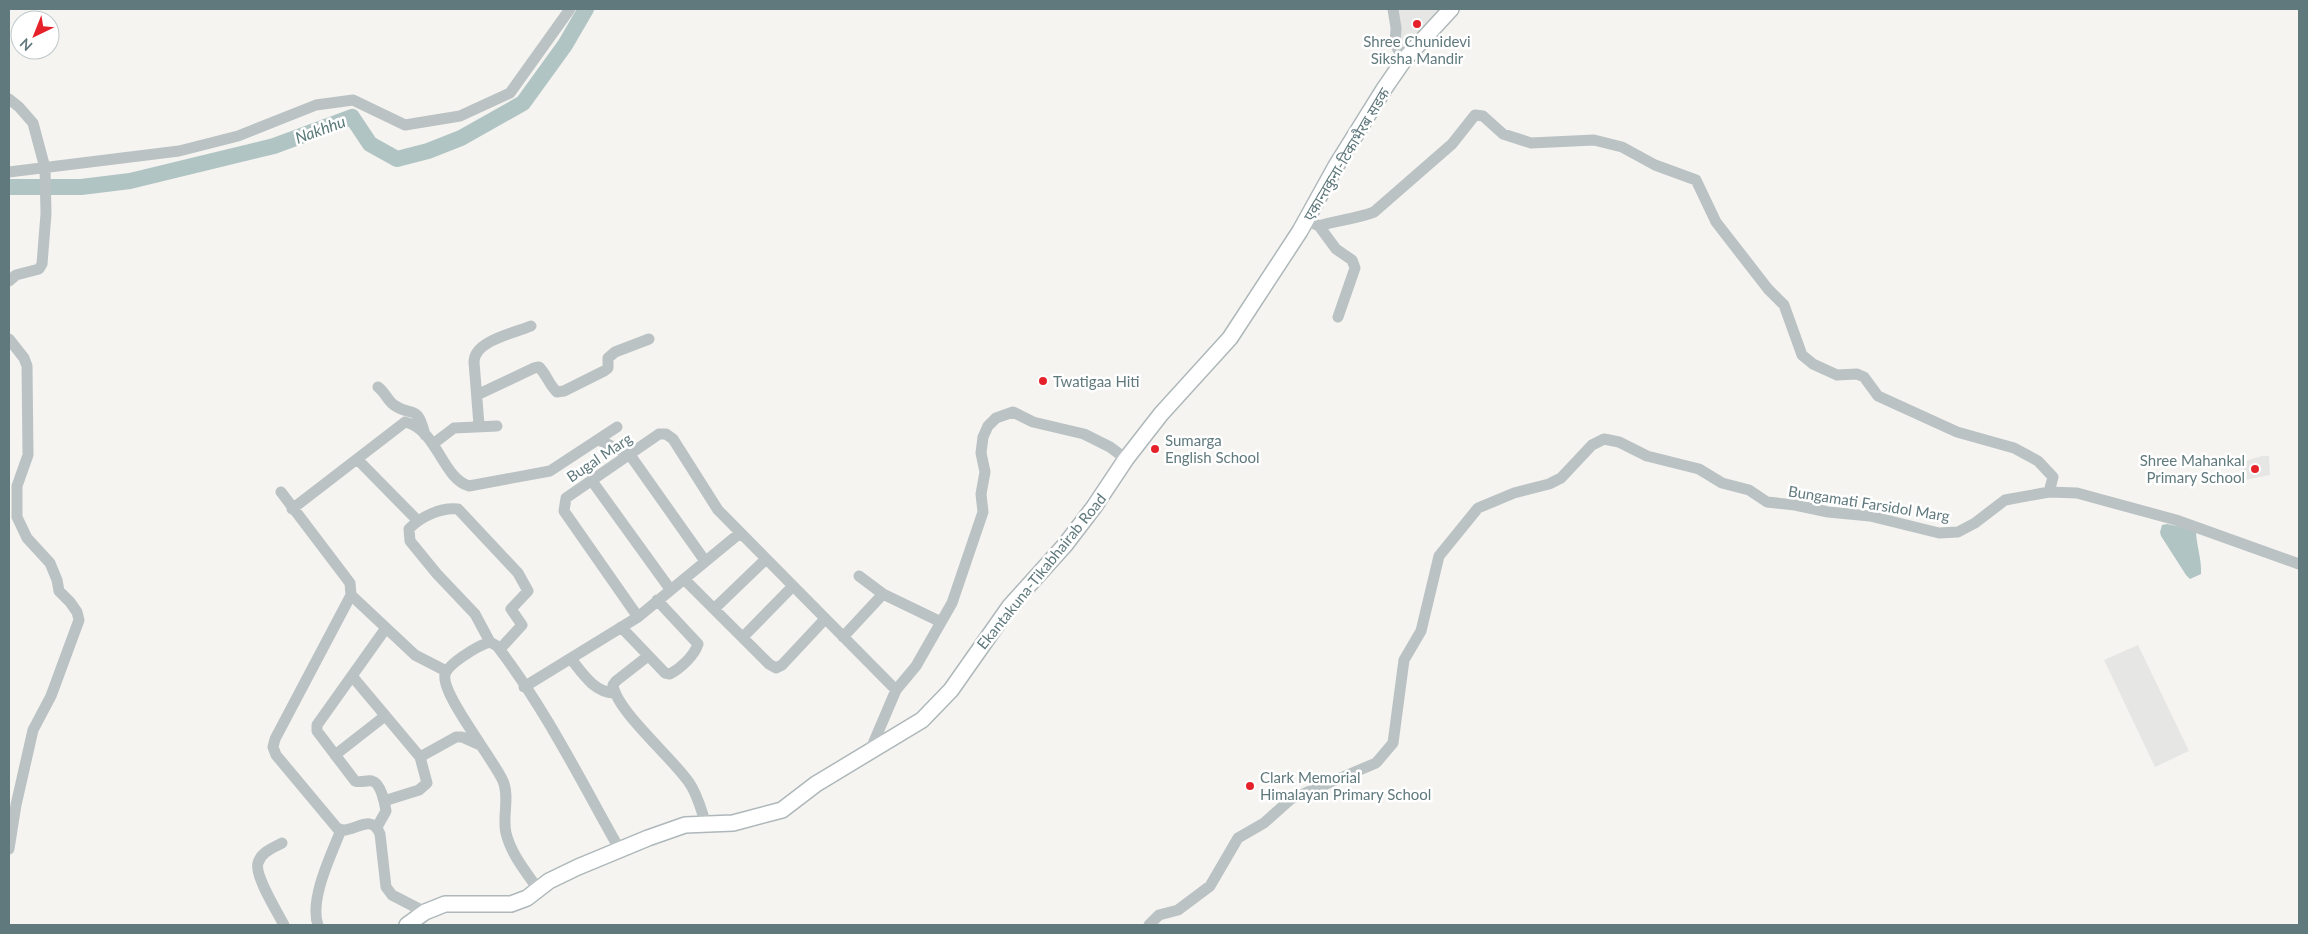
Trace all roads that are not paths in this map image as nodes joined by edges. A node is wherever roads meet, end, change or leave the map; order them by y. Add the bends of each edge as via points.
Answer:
1 (570, 9) edge
2 (1393, 9) edge
3 (1451, 9) edge
4 (1404, 60) junction
5 (9, 99) edge
6 (45, 171) junction
7 (9, 172) edge
8 (1308, 226) junction
9 (9, 281) edge
10 (1338, 317) dead end
11 (531, 326) dead end
12 (9, 338) edge
13 (649, 339) dead end
14 (378, 387) dead end
15 (477, 395) junction
16 (479, 425) junction
17 (497, 426) dead end
18 (617, 427) dead end
19 (425, 435) junction
20 (599, 440) junction
21 (433, 444) junction
22 (630, 455) junction
23 (356, 458) junction
24 (1126, 459) junction
25 (592, 481) junction
26 (281, 492) dead end
27 (2048, 492) junction
28 (292, 509) junction
29 (417, 520) junction
30 (740, 533) junction
31 (766, 559) junction
32 (705, 561) junction
33 (2299, 564) edge
34 (859, 576) dead end
35 (684, 579) junction
36 (793, 586) junction
37 (670, 589) junction
38 (883, 594) junction
39 (351, 595) junction
40 (657, 600) junction
41 (714, 609) junction
42 (638, 617) junction
43 (825, 620) junction
44 (942, 622) junction
45 (386, 628) junction
46 (621, 628) junction
47 (743, 637) junction
48 (843, 637) junction
49 (490, 642) junction
50 (500, 650) junction
51 (648, 656) junction
52 (571, 659) junction
53 (446, 671) junction
54 (352, 676) junction
55 (524, 687) junction
56 (896, 690) junction
57 (614, 692) junction
58 (385, 716) junction
59 (480, 745) junction
60 (870, 751) junction
61 (335, 755) junction
62 (420, 756) junction
63 (384, 801) junction
64 (706, 824) junction
65 (377, 826) junction
66 (341, 830) junction
67 (282, 843) dead end
68 (9, 849) edge
69 (620, 850) junction
70 (538, 889) junction
71 (425, 912) junction
72 (284, 925) edge
73 (318, 925) edge
74 (407, 925) edge
75 (1150, 925) edge

1 - 6 street via 510,93 460,116 406,125 353,100 316,106 238,136 179,151
2 - 4 street via 1395,44
3 - 4 main road, एकान्तकुना-टिकाभैरब सडक
4 - 8 main road, एकान्तकुना-टिकाभैरब सडक via 1347,147
5 - 6 street via 33,123
6 - 7 street
6 - 9 street via 42,264 39,269 16,275
8 - 10 street via 1352,260 1355,268
8 - 24 main road, Ekantakuna-Tikabhairab Road via 1230,338 1161,414
8 - 27 street via 1359,218 1374,212 1452,144 1475,115 1483,116 1503,134 1531,143 1594,140 1622,147 1655,165 1696,180 1716,222 1784,305 1802,355 1813,364 1837,375 1864,377 1878,396 1957,432 2014,448 2038,461 2053,477
11 - 15 street via 479,348 474,357
12 - 68 street via 26,366 28,455 18,486 17,518 27,538 50,563 59,591 74,607 79,620 50,696 33,730
13 - 15 street via 615,352 608,358 608,368 564,391 557,392 539,367
14 - 19 street via 396,407 414,412 422,421
15 - 16 street
16 - 17 street
16 - 21 street via 454,428
18 - 20 street
19 - 21 street
19 - 23 street via 406,422
20 - 21 street via 550,471 469,486 457,480
20 - 22 street
22 - 25 street, Bugal Marg
22 - 30 street, Bugal Marg via 659,434 666,434 673,439 718,510
22 - 32 street
23 - 28 street
23 - 29 street
24 - 44 street via 1084,434 1034,422 1013,412 996,418 983,438 981,453 985,472 980,494 983,512 957,590
24 - 60 main road, Ekantakuna-Tikabhairab Road via 1094,507 1010,606 951,690 922,720
25 - 37 street
25 - 42 street, Bugal Marg via 566,498 564,511
26 - 28 street
27 - 33 street, Bungamati Farsidol Marg via 2077,493 2176,520
27 - 75 street, Bungamati Farsidol Marg via 2006,500 1958,532 1939,533 1870,516 1766,502 1749,490 1722,483 1699,469 1647,456 1619,442 1604,439 1592,445 1561,478 1514,492 1478,508 1439,556 1421,631 1404,660 1393,743 1376,763 1290,799 1264,823 1238,838 1210,886 1183,906 1159,915
28 - 39 street via 350,584
29 - 49 street via 410,529 410,541 476,614
29 - 50 street via 458,509 518,574 528,591 511,609 522,625
30 - 31 street, Bugal Marg
30 - 32 street
31 - 36 street, Bugal Marg
31 - 41 street
32 - 35 street
34 - 38 street
35 - 37 street
35 - 41 street
36 - 43 street, Bugal Marg
36 - 47 street
37 - 40 street
38 - 44 street
38 - 48 street
39 - 45 street
39 - 66 street via 273,746 276,755 332,824
40 - 42 street
40 - 51 street via 698,644 696,651 670,674
41 - 47 street
42 - 46 street
43 - 47 street via 776,668
43 - 48 street, Bugal Marg
44 - 56 street via 916,666
45 - 53 street via 416,656
45 - 54 street
46 - 51 street
46 - 52 street
48 - 56 street, Bugal Marg
49 - 50 street
49 - 53 street via 470,651
50 - 55 street
51 - 57 street via 616,681
52 - 55 street
52 - 57 street via 597,688
53 - 59 street via 446,686
54 - 58 street
54 - 61 street via 317,725 317,731
55 - 69 street
56 - 60 street
57 - 64 street via 689,783
58 - 61 street
58 - 62 street
59 - 62 street via 456,737
59 - 70 street via 504,782 506,833 513,851
60 - 64 main road, Ekantakuna-Tikabhairab Road via 816,784 782,810 733,823
61 - 63 street via 355,781 376,783
62 - 63 street via 427,783 419,790
63 - 65 street via 385,816
64 - 69 main road, Ekantakuna-Tikabhairab Road via 686,825
65 - 66 street via 362,825
65 - 71 street via 386,887 392,895
66 - 73 street via 322,878 315,915
67 - 72 street via 267,851 258,863 258,873
69 - 70 main road, Ekantakuna-Tikabhairab Road via 578,867
70 - 71 main road, Ekantakuna-Tikabhairab Road via 527,898 511,904 445,904
71 - 74 main road, Ekantakuna-Tikabhairab Road

